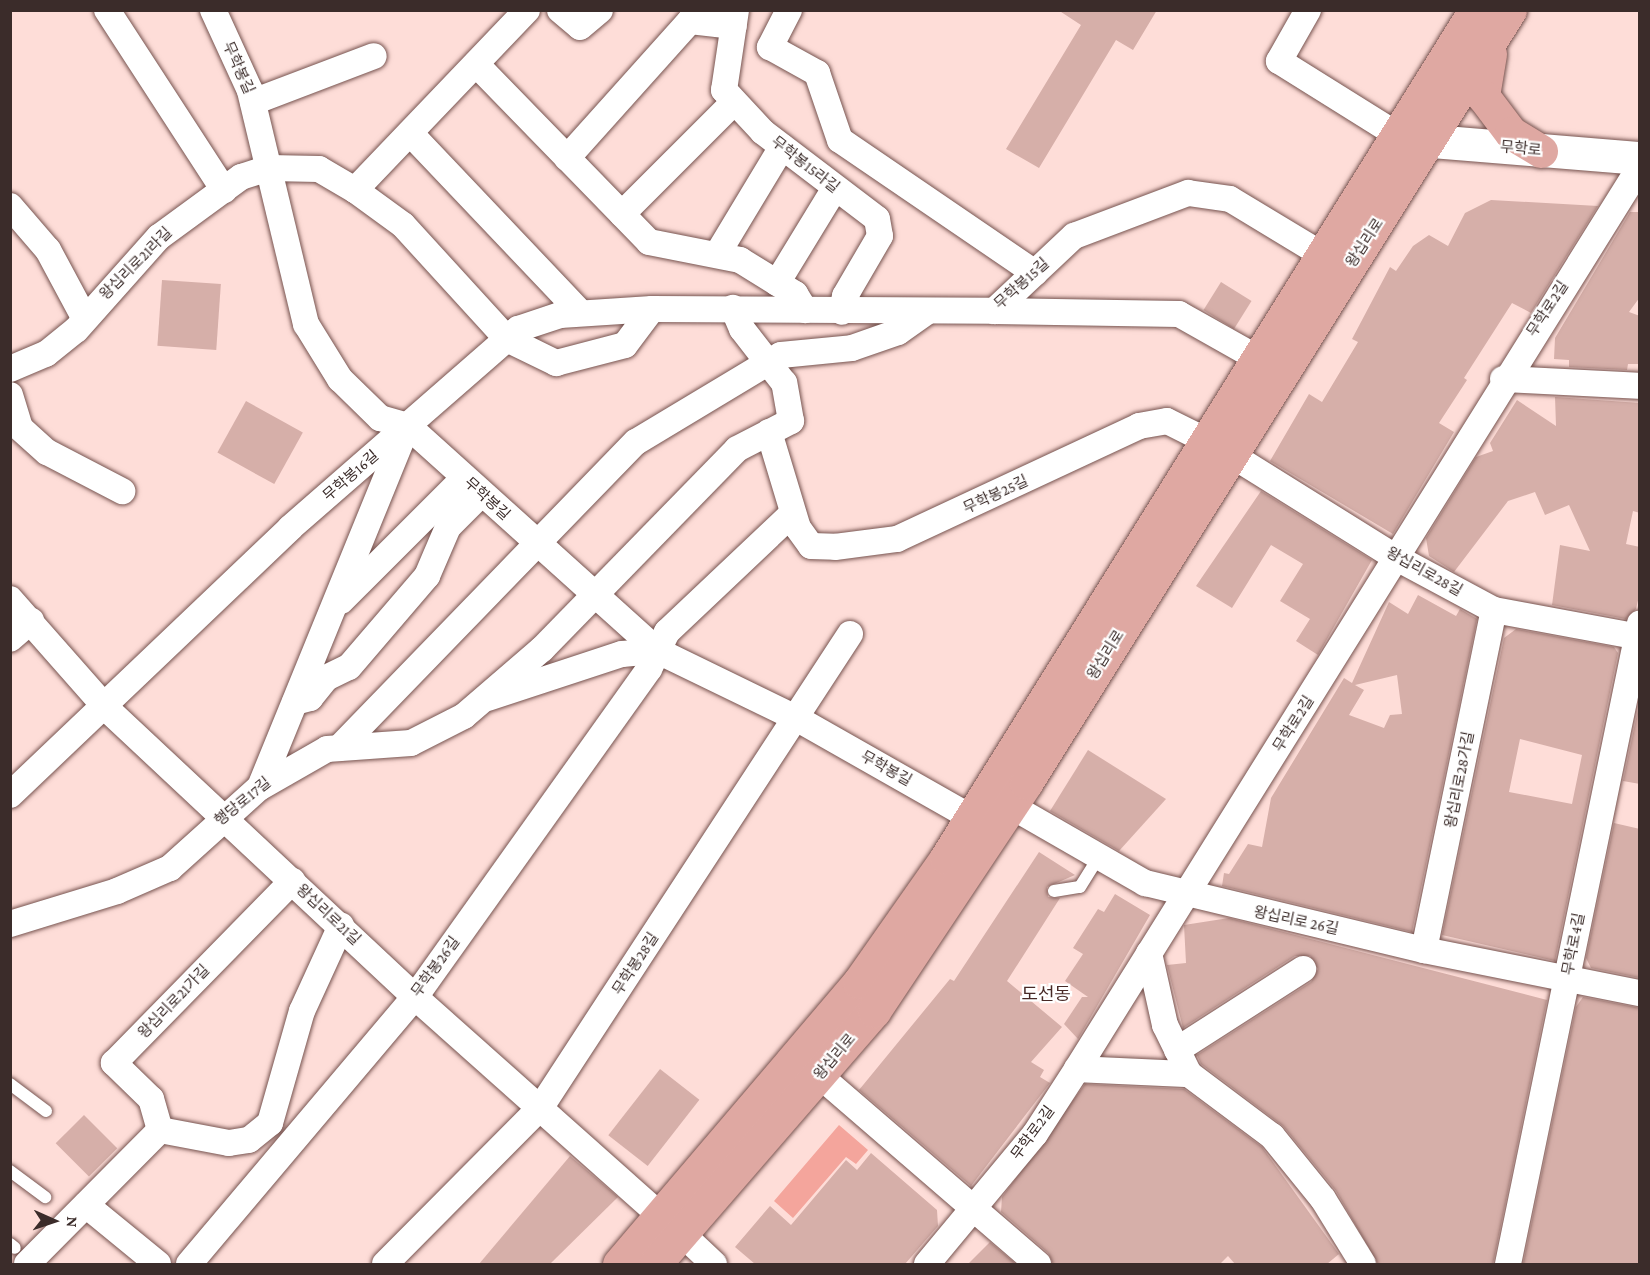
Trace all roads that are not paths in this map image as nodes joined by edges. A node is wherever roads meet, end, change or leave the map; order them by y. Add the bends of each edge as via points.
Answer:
1 (107, 10) edge
2 (213, 10) edge
3 (527, 10) edge
4 (561, 10) edge
5 (600, 10) edge
6 (789, 10) edge
7 (1308, 10) edge
8 (1475, 10) edge
9 (1510, 10) edge
10 (735, 18) edge
11 (1493, 42) junction
12 (374, 56) dead end
13 (476, 64) junction
14 (253, 102) junction
15 (733, 103) junction
16 (410, 133) junction
17 (1412, 134) junction
18 (782, 147) junction
19 (1541, 151) junction
20 (567, 158) junction
21 (1640, 158) edge
22 (1640, 167) edge
23 (269, 168) junction
24 (835, 188) junction
25 (224, 190) junction
26 (355, 190) junction
27 (10, 206) edge
28 (622, 214) junction
29 (717, 253) junction
30 (1324, 256) junction
31 (1035, 273) junction
32 (777, 283) junction
33 (733, 308) junction
34 (652, 309) junction
35 (805, 310) junction
36 (994, 311) junction
37 (843, 312) junction
38 (927, 312) junction
39 (580, 313) junction
40 (85, 319) junction
41 (507, 339) junction
42 (1259, 359) junction
43 (770, 360) junction
44 (10, 369) edge
45 (1503, 379) junction
46 (1640, 386) edge
47 (10, 395) edge
48 (408, 426) junction
49 (769, 432) junction
50 (1219, 447) junction
51 (472, 486) junction
52 (122, 491) dead end
53 (793, 513) junction
54 (538, 545) junction
55 (1395, 557) junction
56 (593, 597) junction
57 (10, 599) edge
58 (333, 610) junction
59 (1494, 610) junction
60 (31, 621) junction
61 (1638, 632) edge
62 (850, 634) dead end
63 (10, 639) edge
64 (658, 651) junction
65 (482, 700) junction
66 (295, 702) junction
67 (106, 708) junction
68 (796, 718) junction
69 (339, 748) junction
70 (259, 788) junction
71 (10, 795) edge
72 (1011, 806) junction
73 (222, 816) junction
74 (972, 818) junction
75 (1098, 858) junction
76 (292, 881) junction
77 (1054, 891) dead end
78 (1185, 896) junction
79 (10, 924) edge
80 (341, 926) junction
81 (1424, 950) junction
82 (1149, 953) junction
83 (1304, 969) dead end
84 (1567, 979) junction
85 (1640, 993) edge
86 (415, 997) junction
87 (1177, 1050) junction
88 (1077, 1069) junction
89 (1189, 1074) junction
90 (820, 1076) junction
91 (10, 1084) edge
92 (542, 1107) junction
93 (46, 1111) dead end
94 (160, 1130) junction
95 (10, 1172) edge
96 (45, 1197) dead end
97 (86, 1205) junction
98 (973, 1209) junction
99 (672, 1225) junction
100 (18, 1252) edge
101 (158, 1264) edge
102 (189, 1264) edge
103 (385, 1264) edge
104 (619, 1264) edge
105 (655, 1264) edge
106 (714, 1264) edge
107 (927, 1264) edge
108 (1038, 1264) edge
109 (1363, 1264) edge
110 (1508, 1264) edge

1 - 25 street
2 - 14 street, 무학봉길
3 - 13 street
4 - 5 street via 580,27
6 - 31 street via 770,47 817,73 840,140
7 - 17 street via 1279,62
8 - 17 main road, 왕십리로
9 - 11 main road, 왕십리로
10 - 15 street via 724,90
10 - 20 street via 690,21
11 - 17 main road, 왕십리로
11 - 19 main road via 1483,96 1511,133
12 - 14 street
13 - 16 street
13 - 20 street
14 - 23 street, 무학봉길
15 - 18 street, 무학봉15라길
15 - 28 street
16 - 26 street
16 - 39 street
17 - 19 main road, 무학로
17 - 30 main road, 왕십리로
17 - 50 main road, 왕십리로
18 - 24 street, 무학봉15라길
18 - 29 street
19 - 21 main road, 무학로
20 - 28 street
22 - 45 street, 무학로2길
23 - 25 street, 왕십리로21라길 via 241,177
23 - 26 street, 왕십리로21라길 via 319,169
23 - 48 street, 무학봉길 via 306,324 340,379 380,418
24 - 32 street
24 - 37 street, 무학봉15라길 via 877,219 880,236 845,296
25 - 40 street, 왕십리로21라길 via 159,237
26 - 41 street, 왕십리로21라길 via 403,225
27 - 40 street via 48,250
28 - 29 street via 648,242
29 - 32 street via 740,260
30 - 31 street, 무학봉15길 via 1230,199 1188,193 1074,236
30 - 42 main road, 왕십리로
31 - 36 street, 무학봉15길
32 - 35 street
33 - 34 street, 무학봉15길
33 - 35 street, 무학봉15길
33 - 43 street via 741,329
34 - 39 street, 무학봉15길
34 - 41 street via 625,345 556,363
35 - 37 street, 무학봉15길
36 - 38 street, 무학봉15길
36 - 42 street via 1179,314
37 - 38 street, 무학봉15길
38 - 43 street via 898,333 852,348
39 - 41 street, 무학봉15길 via 518,329
40 - 44 street, 왕십리로21라길 via 46,354
41 - 48 street, 무학봉15길
42 - 50 main road, 왕십리로
43 - 49 street, 행당로17길 via 784,383 790,421
43 - 54 street via 636,442
45 - 46 street
45 - 55 street, 무학로2길
47 - 52 street via 20,428 47,452
48 - 51 street, 무학봉길
48 - 58 street, 무학봉16길
48 - 67 street, 무학봉16길 via 290,528
49 - 53 street, 무학봉25길
49 - 56 street, 행당로17길 via 737,449
50 - 53 street, 무학봉25길 via 1167,421 1138,426 977,505 875,545 811,546
50 - 55 street, 왕십리로28길
50 - 72 main road, 왕십리로
50 - 74 main road, 왕십리로
51 - 54 street, 무학봉길
51 - 58 street
51 - 66 street via 448,527 427,576 349,667 327,678 310,698
53 - 64 street via 688,611
54 - 56 street, 무학봉길
54 - 69 street
55 - 59 street, 왕십리로28길
55 - 78 street, 무학로2길
56 - 64 street, 무학봉길
56 - 65 street, 행당로17길
57 - 60 street, 왕십리로21길
58 - 66 street, 무학봉16길
59 - 61 street, 왕십리로28길
59 - 81 street, 왕십리로28가길
60 - 63 street
60 - 67 street, 왕십리로21길
61 - 84 street, 무학로4길
62 - 68 street, 무학봉28길
64 - 65 street, 행당로17길 via 622,654
64 - 68 street, 무학봉길
64 - 86 street, 무학봉26길
65 - 69 street, 행당로17길 via 411,743
66 - 70 street, 무학봉16길
67 - 71 street, 무학봉16길
67 - 73 street, 왕십리로21길
68 - 74 street, 무학봉길
68 - 92 street, 무학봉28길
69 - 70 street, 행당로17길 via 284,770
70 - 73 street, 행당로17길
72 - 74 street
72 - 75 street, 왕십리로 26길
72 - 90 main road, 왕십리로 via 874,1011
73 - 76 street, 왕십리로21길
73 - 79 street, 행당로17길 via 170,868 117,891
74 - 99 main road, 왕십리로 via 859,982
75 - 77 lane via 1080,887
75 - 78 street, 왕십리로 26길
76 - 80 street, 왕십리로21길
76 - 94 street, 왕십리로21가길 via 114,1063 151,1100
78 - 81 street, 왕십리로 26길
78 - 82 street, 무학로2길
80 - 86 street, 왕십리로21길
80 - 94 street via 302,1011 270,1123 249,1140 229,1143
81 - 84 street, 왕십리로 26길
82 - 87 street via 1165,1025
82 - 88 street, 무학로2길
83 - 87 street
84 - 85 street, 왕십리로 26길
84 - 110 street, 무학로4길
86 - 92 street, 왕십리로21길
86 - 102 street, 무학봉26길
87 - 89 street
88 - 89 street
88 - 98 street, 무학로2길 via 1035,1134
89 - 109 street via 1272,1136 1323,1199
90 - 98 street
90 - 99 main road, 왕십리로
91 - 93 lane
92 - 99 street, 왕십리로21길
92 - 103 street, 무학봉28길
94 - 97 street
95 - 96 lane
97 - 100 street
97 - 101 street
98 - 107 street, 무학로2길
98 - 108 street
99 - 104 main road, 왕십리로
99 - 105 main road, 왕십리로
99 - 106 street, 왕십리로21길

